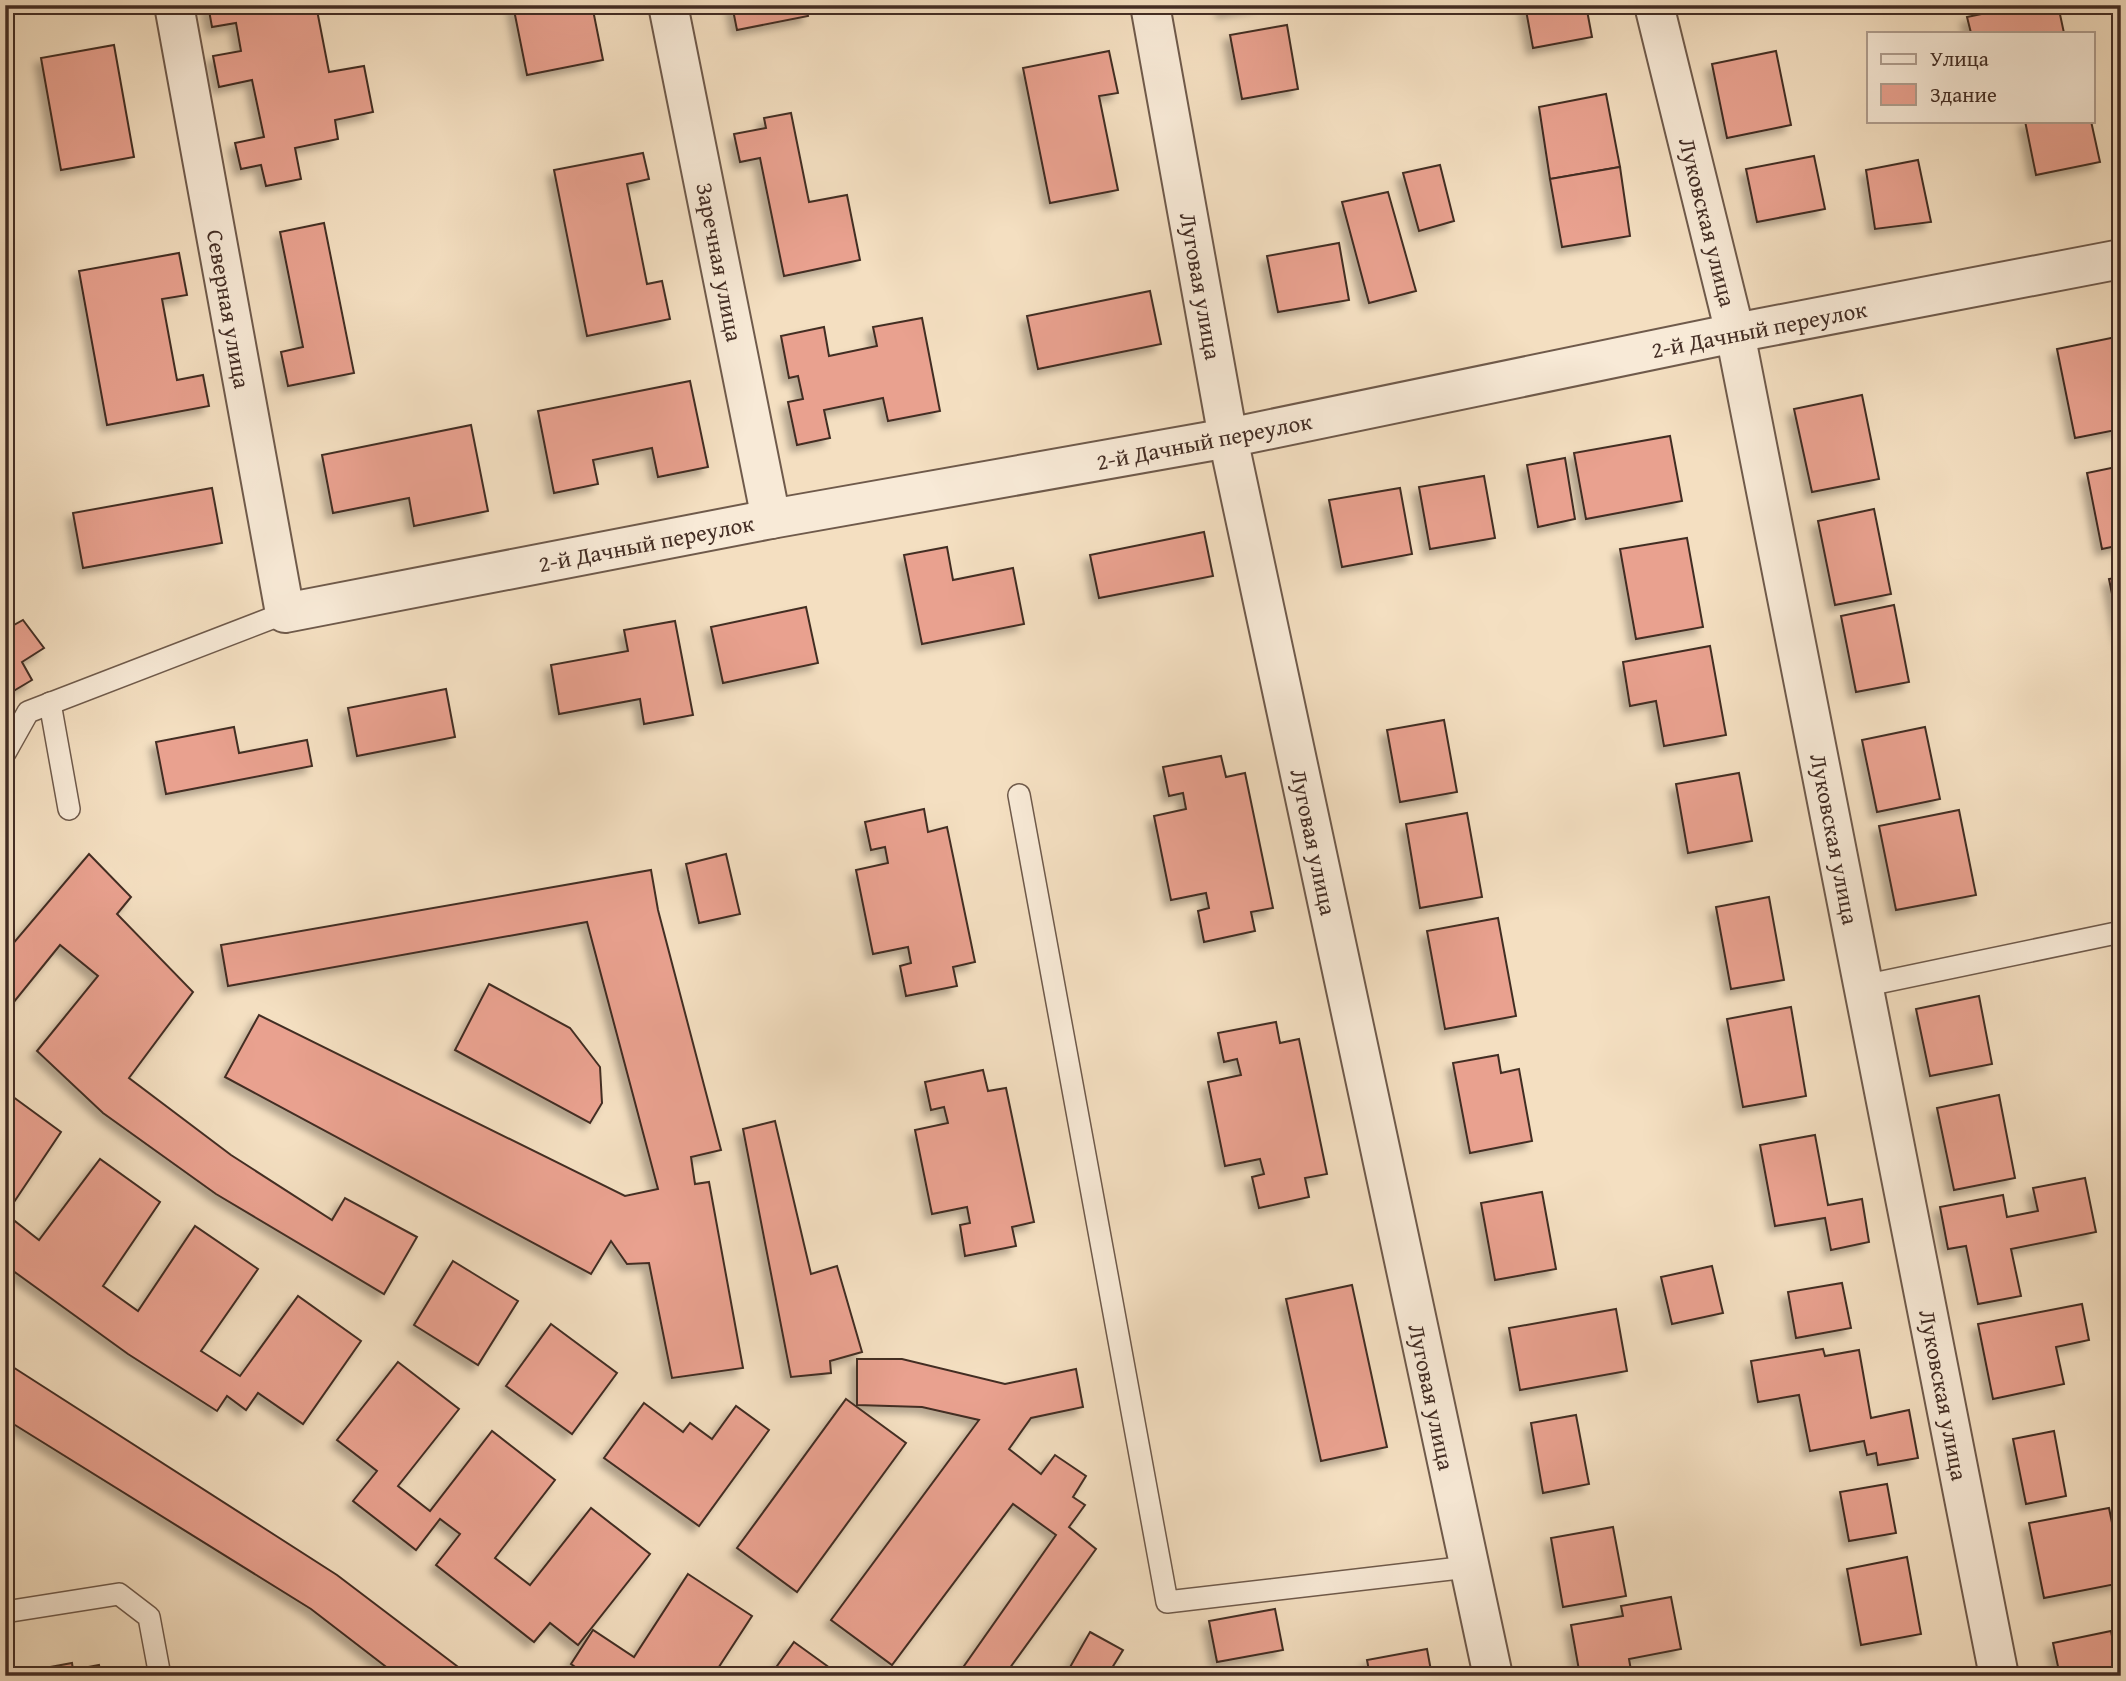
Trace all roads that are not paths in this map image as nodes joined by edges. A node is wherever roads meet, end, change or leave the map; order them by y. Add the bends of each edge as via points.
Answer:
1 (174, 5) edge
2 (668, 5) edge
3 (1150, 5) edge
4 (1654, 5) edge
5 (2121, 259) edge
6 (1735, 333) junction
7 (1228, 438) junction
8 (771, 519) junction
9 (285, 613) junction
10 (50, 703) junction
11 (5, 752) edge
12 (1019, 795) dead end
13 (69, 809) dead end
14 (2121, 932) edge
15 (1864, 986) junction
16 (1468, 1567) junction
17 (5, 1612) edge
18 (160, 1676) edge
19 (1493, 1676) edge
20 (1999, 1676) edge

1 - 9 street, Северная улица
2 - 8 street, Заречная улица
3 - 7 street, Луговая улица
4 - 6 street, Луковская улица
5 - 6 street, 2-й Дачный переулок
6 - 7 street, 2-й Дачный переулок
6 - 15 street, Луковская улица
7 - 8 street, 2-й Дачный переулок
7 - 16 street, Луговая улица
8 - 9 street, 2-й Дачный переулок
9 - 10 lane
10 - 11 lane via 28,712
10 - 13 lane
12 - 16 lane via 1167,1602
14 - 15 lane
15 - 20 street, Луковская улица
16 - 19 street, Луговая улица
17 - 18 lane via 119,1594 149,1617

